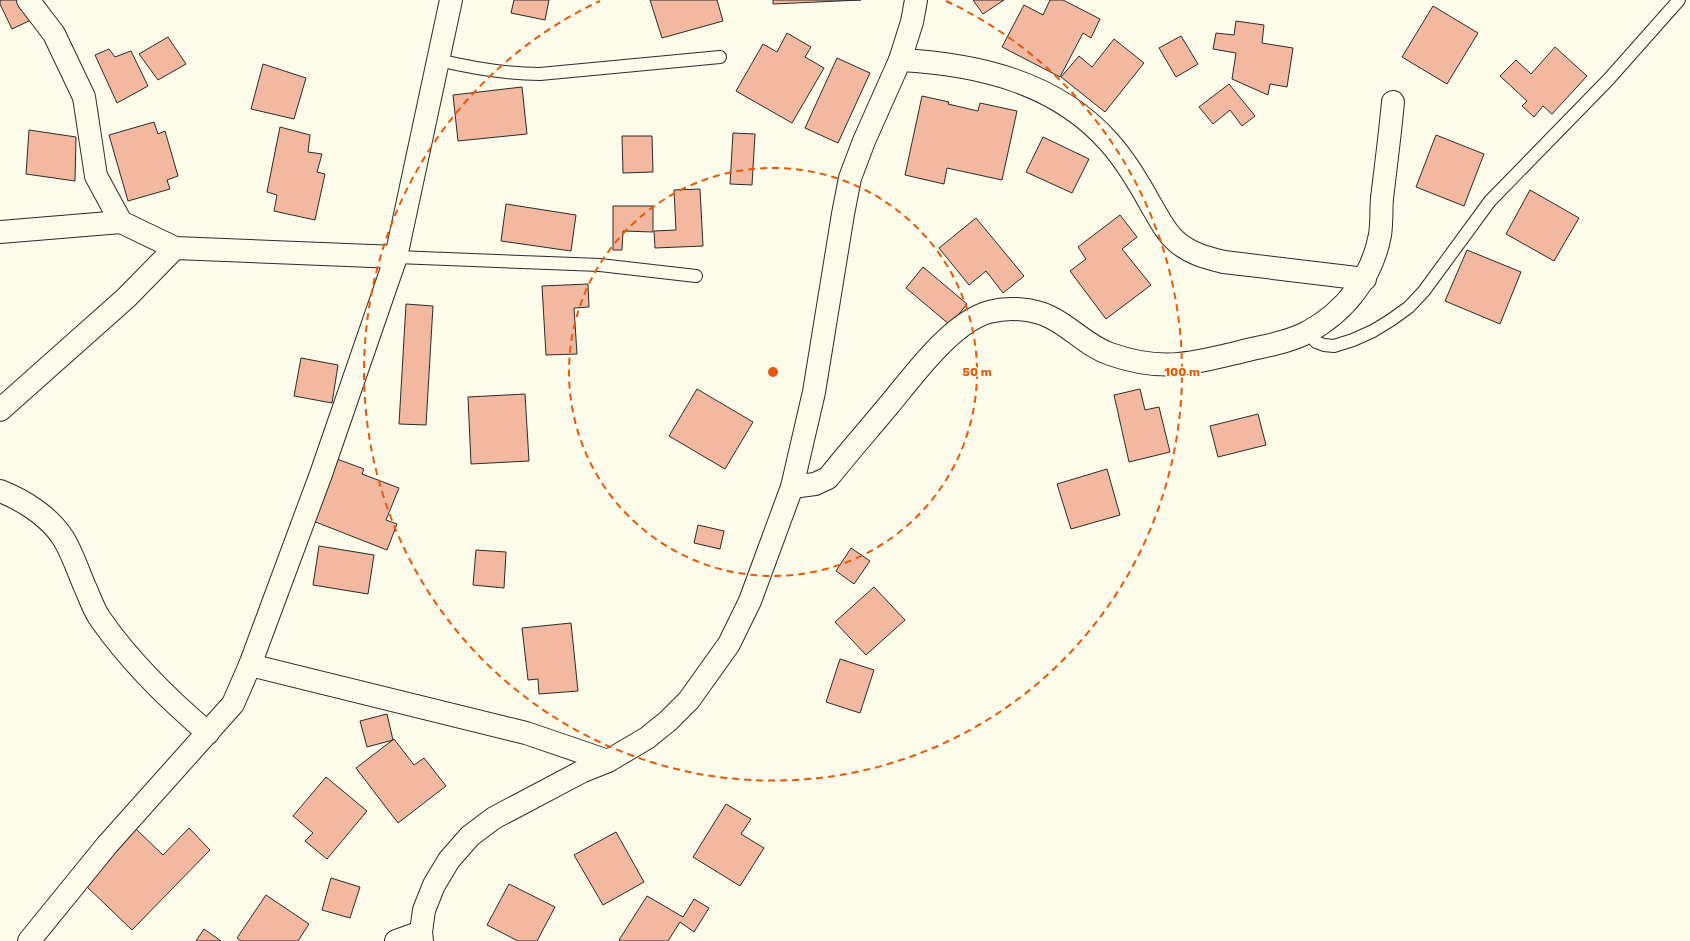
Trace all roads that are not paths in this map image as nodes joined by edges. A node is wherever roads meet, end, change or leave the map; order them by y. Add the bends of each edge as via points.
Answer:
1 (28, 0) edge
2 (451, 0) edge
3 (916, 0) edge
4 (1679, 0) edge
5 (720, 57) dead end
6 (438, 60) junction
7 (900, 60) junction
8 (1393, 102) dead end
9 (121, 222) junction
10 (0, 232) edge
11 (175, 248) junction
12 (396, 257) junction
13 (696, 276) dead end
14 (1365, 279) junction
15 (1308, 332) junction
16 (0, 410) edge
17 (792, 486) junction
18 (0, 491) edge
19 (250, 665) junction
20 (208, 733) junction
21 (608, 761) junction
22 (421, 936) edge
23 (29, 941) edge
24 (396, 941) edge

1 - 9 street via 54,34 84,96 96,176
2 - 6 street
3 - 7 street
4 - 15 lane via 1608,80 1490,201 1424,291 1408,307 1372,332 1334,346 1316,342
5 - 6 lane via 533,74 491,71
6 - 12 street
7 - 14 street via 974,68 1025,84 1059,100 1090,123 1109,142 1126,162 1166,231 1190,251 1224,262
7 - 17 street via 850,178 814,392
8 - 14 street via 1380,236
9 - 10 street
9 - 11 street
11 - 12 street
11 - 16 street via 126,298
12 - 13 lane via 600,265
12 - 19 street via 321,474
14 - 15 street via 1341,308
15 - 17 street via 1287,341 1191,363 1160,365 1107,353 1050,317 1029,310 1008,309 988,312 972,319 954,333 918,370 828,478 815,484
17 - 21 street via 750,602 729,644 689,700 668,721 647,738
18 - 20 street via 30,506 62,537 100,619 123,650 148,679
19 - 20 street via 233,704
19 - 21 street via 526,733
20 - 23 street via 107,845
21 - 22 street via 583,771 494,818 470,836 449,860 434,885 424,910
22 - 24 street

